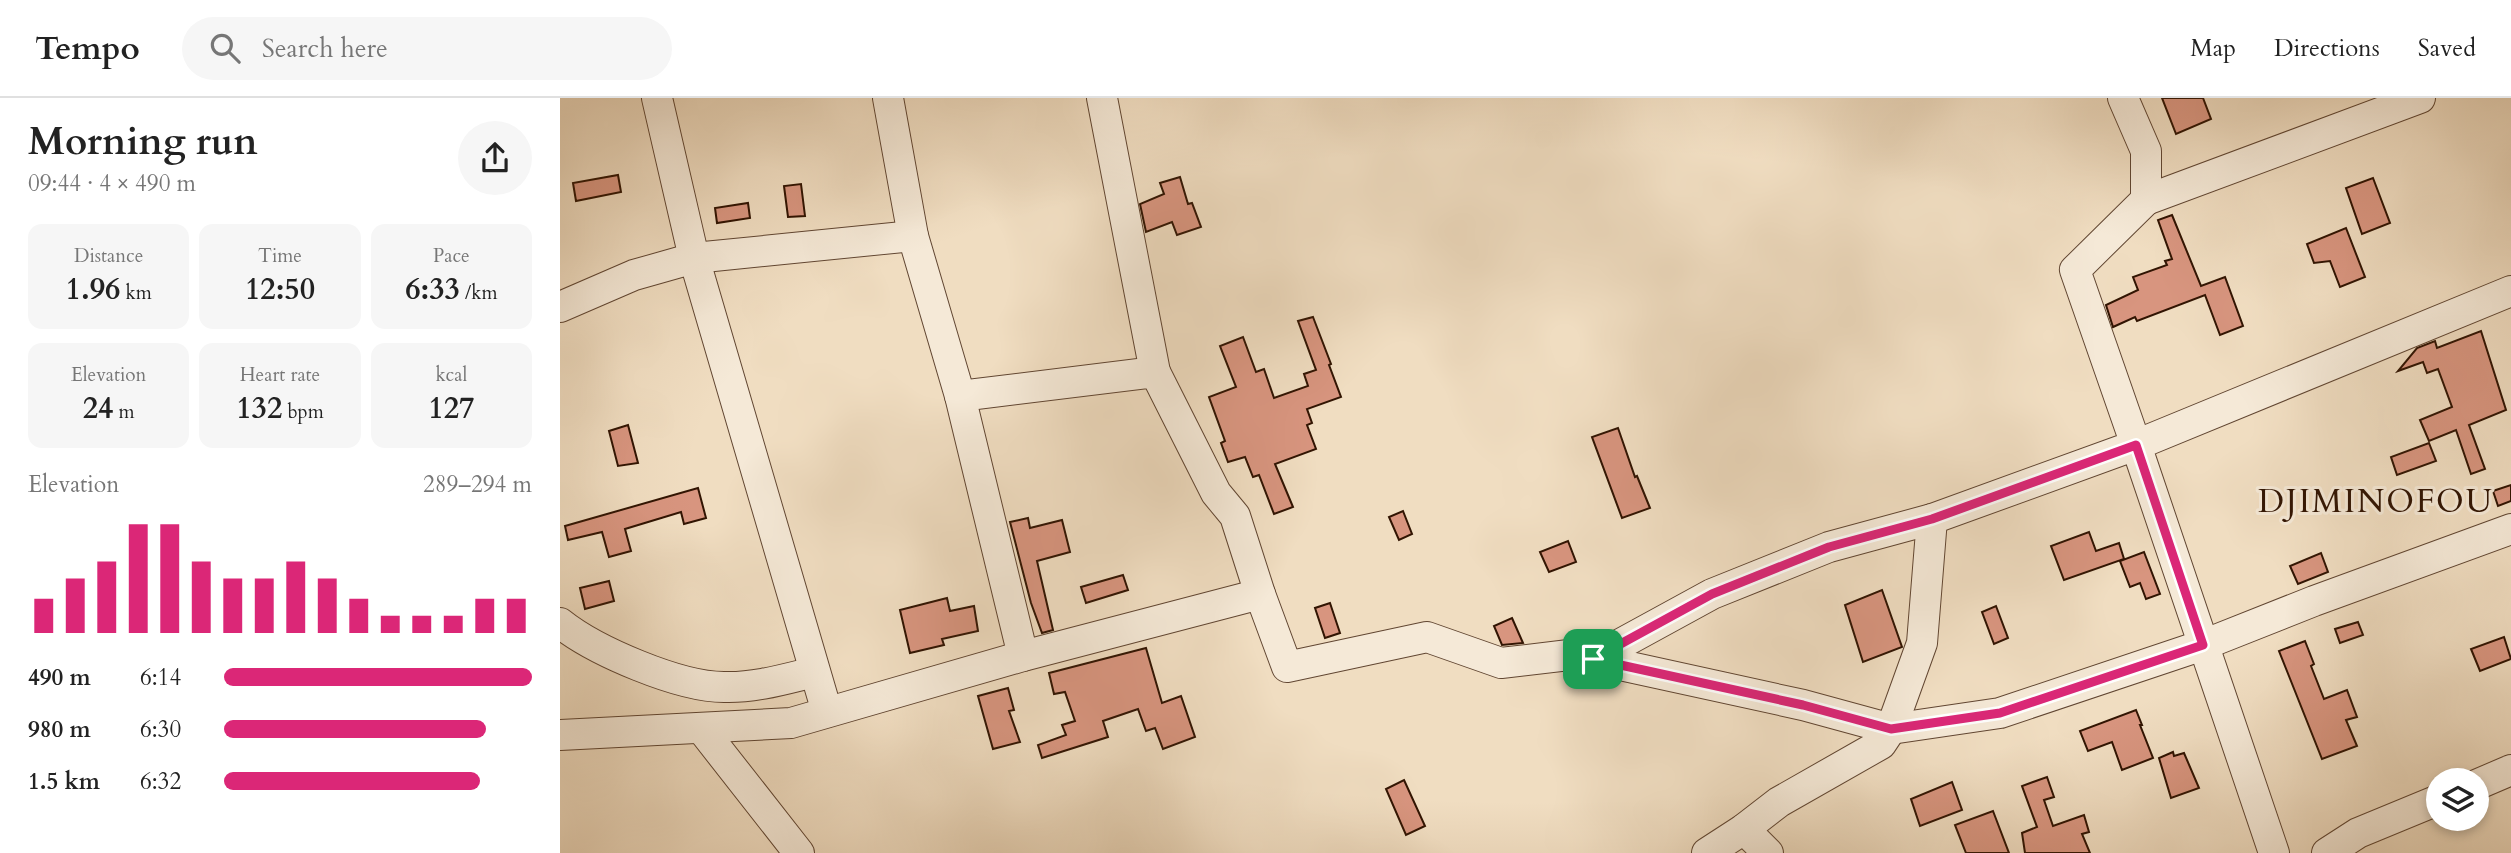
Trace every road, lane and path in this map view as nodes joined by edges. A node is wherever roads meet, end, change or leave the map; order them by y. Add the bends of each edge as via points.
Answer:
1 (657, 98) edge
2 (888, 98) edge
3 (1102, 98) edge
4 (2123, 98) edge
5 (2420, 98) edge
6 (2146, 200) junction
7 (913, 236) junction
8 (694, 258) junction
9 (2511, 291) edge
10 (560, 307) edge
11 (1156, 372) junction
12 (960, 396) junction
13 (2136, 445) junction
14 (1932, 519) junction
15 (2511, 529) edge
16 (1259, 594) junction
17 (560, 623) edge
18 (2203, 645) junction
19 (1024, 656) junction
20 (1593, 659) junction
21 (814, 672) junction
22 (827, 712) junction
23 (701, 728) junction
24 (1891, 729) junction
25 (560, 735) edge
26 (2511, 771) edge
27 (2489, 780) edge
28 (2426, 805) edge
29 (1744, 829) junction
30 (799, 853) edge
31 (1707, 853) edge
32 (1768, 853) edge
33 (2274, 853) edge
34 (2327, 853) edge

1 - 8 street
2 - 7 street
3 - 11 street
4 - 6 street via 2146,151
5 - 6 street
6 - 13 street via 2075,270
7 - 8 street
7 - 12 street
8 - 10 street via 634,275
8 - 21 street
9 - 13 street
11 - 12 street
11 - 16 street via 1216,493 1236,516
12 - 19 street
13 - 14 street
13 - 18 street
14 - 20 street via 1829,547 1712,594
14 - 24 street via 1922,643
15 - 18 street
16 - 19 street
16 - 20 street via 1287,667 1427,637 1501,663 1569,655
17 - 21 street via 627,661 695,684 762,684
18 - 24 street via 2000,713
18 - 33 street
19 - 22 street
20 - 24 street
21 - 22 street
22 - 23 street via 791,723
23 - 25 street
23 - 30 street
24 - 29 street via 1881,744 1779,802
26 - 27 street
28 - 34 street via 2358,833
29 - 31 street
29 - 32 street

